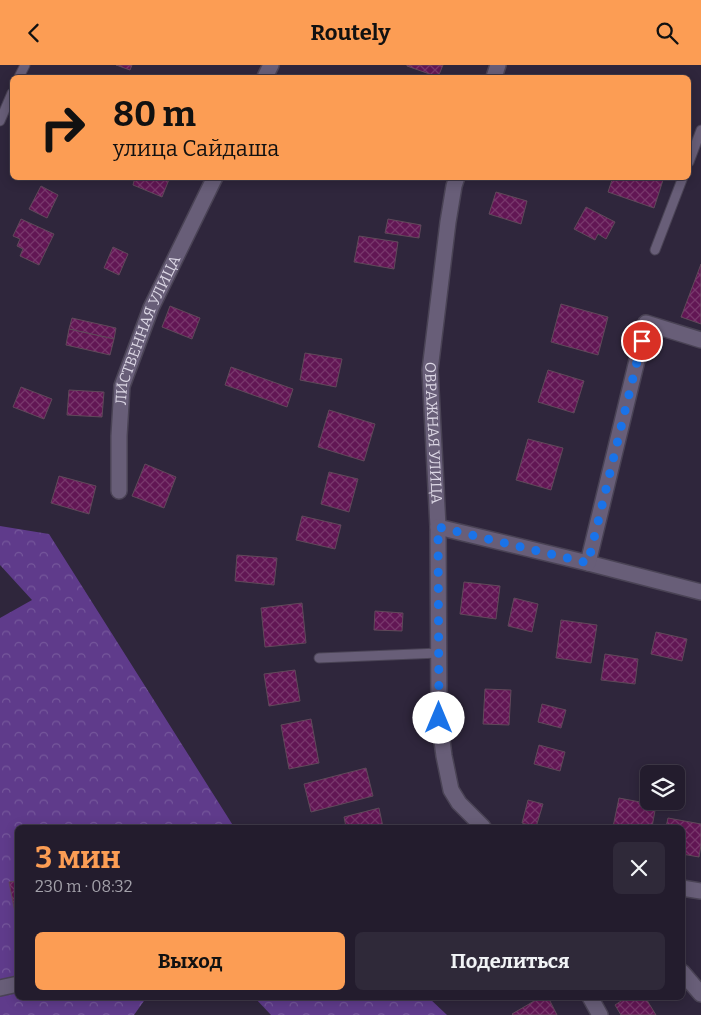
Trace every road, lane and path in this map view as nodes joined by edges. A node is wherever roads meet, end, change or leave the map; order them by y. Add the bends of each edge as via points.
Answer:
1 (10, 98) edge
2 (0, 121) edge
3 (701, 129) edge
4 (691, 156) edge
5 (214, 180) edge
6 (456, 180) edge
7 (682, 180) edge
8 (655, 250) dead end
9 (701, 340) edge
10 (119, 491) dead end
11 (438, 527) junction
12 (588, 563) junction
13 (701, 592) edge
14 (438, 653) junction
15 (320, 658) dead end
16 (480, 825) edge
17 (685, 888) edge
18 (701, 891) edge
19 (685, 975) edge
20 (15, 985) edge
21 (0, 988) edge
22 (701, 994) edge
23 (592, 1000) edge
24 (600, 1015) edge

1 - 2 lane
3 - 4 lane
5 - 10 street, ЛИСТВЕННАЯ УЛИЦА via 151,308 122,386
6 - 11 street, ОВРАЖНАЯ УЛИЦА via 430,370
7 - 8 lane
9 - 12 street via 646,323
11 - 12 street
11 - 14 street, ОВРАЖНАЯ УЛИЦА
12 - 13 street
14 - 15 lane
14 - 16 street, ОВРАЖНАЯ УЛИЦА via 439,718 451,789 459,803
17 - 18 street
19 - 22 street
20 - 21 street
23 - 24 street

